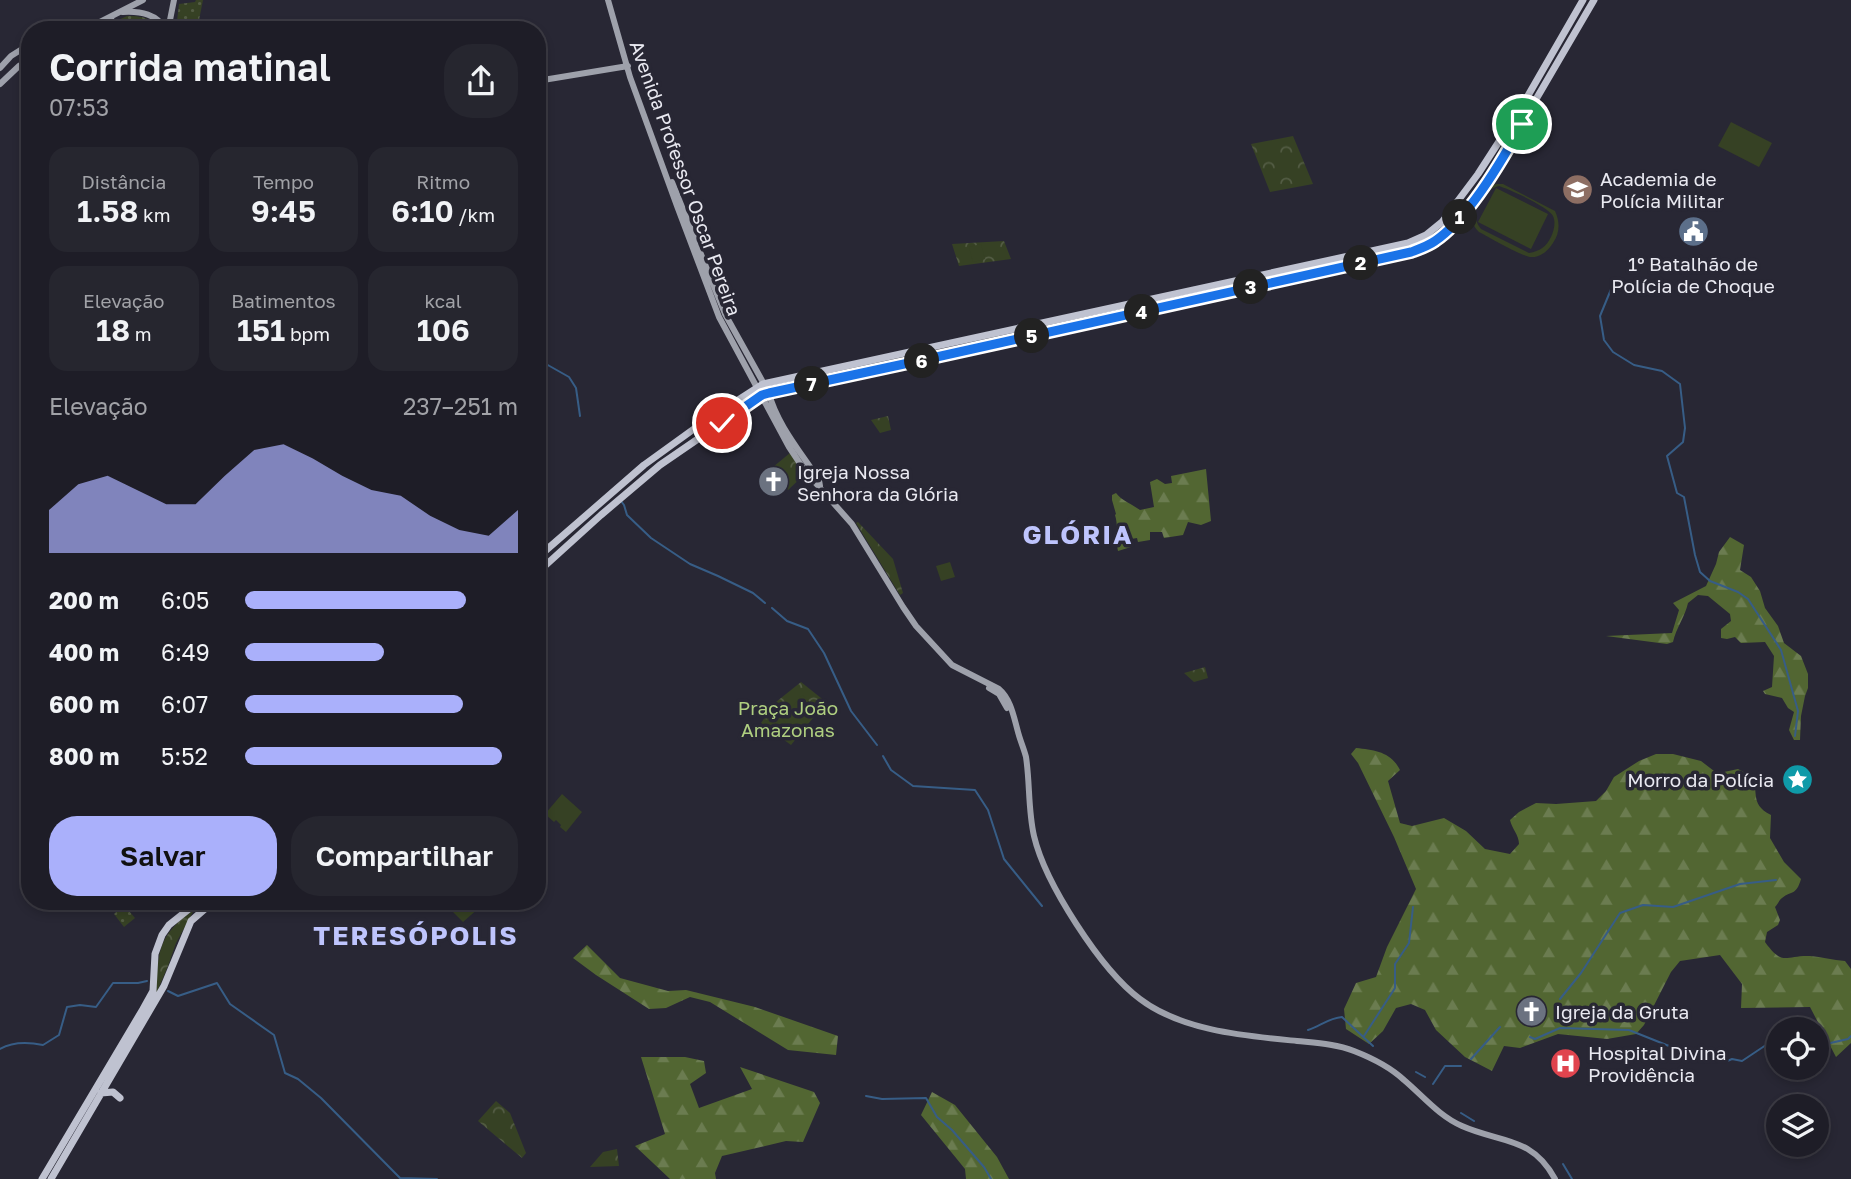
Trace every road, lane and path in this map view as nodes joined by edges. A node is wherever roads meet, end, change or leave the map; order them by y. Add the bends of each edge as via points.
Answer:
1 (143, 0) edge
2 (174, 0) edge
3 (608, 0) edge
4 (1583, 0) edge
5 (1594, 0) edge
6 (121, 12) junction
7 (112, 16) junction
8 (102, 21) edge
9 (110, 21) edge
10 (161, 21) edge
11 (169, 21) edge
12 (21, 50) edge
13 (21, 65) edge
14 (629, 66) junction
15 (0, 68) edge
16 (546, 80) edge
17 (0, 84) edge
18 (760, 385) junction
19 (765, 394) junction
20 (860, 520) dead end
21 (852, 524) junction
22 (546, 550) edge
23 (546, 565) edge
24 (906, 594) dead end
25 (898, 598) junction
26 (960, 671) junction
27 (989, 688) junction
28 (1002, 691) junction
29 (1017, 728) junction
30 (191, 910) edge
31 (203, 910) edge
32 (173, 929) junction
33 (181, 943) junction
34 (153, 966) junction
35 (171, 971) junction
36 (115, 1056) junction
37 (113, 1073) junction
38 (101, 1093) junction
39 (120, 1098) dead end
40 (42, 1179) edge
41 (51, 1179) edge
42 (1555, 1179) edge

1 - 6 main road
2 - 11 main road
3 - 14 main road, Avenida Professor Oscar Pereira
4 - 18 main road via 1484,166 1442,222 1417,240
5 - 19 main road via 1493,173 1452,226 1432,243 1411,252
6 - 7 main road
6 - 10 main road via 140,12
7 - 8 main road
7 - 9 main road
12 - 15 main road
13 - 17 main road
14 - 16 main road
14 - 18 main road, Avenida Professor Oscar Pereira via 718,298
18 - 19 main road, Avenida Professor Oscar Pereira
18 - 22 main road via 644,466
19 - 21 main road, Avenida Professor Oscar Pereira via 820,488
19 - 23 main road via 660,465
20 - 21 main road
21 - 25 main road, Avenida Professor Oscar Pereira
24 - 25 main road
25 - 26 main road, Avenida Professor Oscar Pereira via 916,626
26 - 27 main road, Avenida Professor Oscar Pereira
26 - 28 main road, Avenida Professor Oscar Pereira
27 - 28 main road
27 - 29 main road, Avenida Professor Oscar Pereira via 999,694
28 - 29 main road, Avenida Professor Oscar Pereira
29 - 42 main road, Avenida Professor Oscar Pereira via 1026,756 1034,836 1042,862 1073,919 1108,967 1139,999 1165,1014 1231,1034 1356,1052 1388,1067 1452,1121 1529,1149
30 - 32 main road
31 - 33 main road via 191,920
32 - 33 main road
32 - 34 main road via 158,944
33 - 35 main road
34 - 35 main road via 161,973
34 - 36 main road via 153,991
35 - 37 main road
36 - 37 main road
36 - 40 main road
37 - 38 main road
38 - 39 main road via 113,1092
38 - 41 main road

